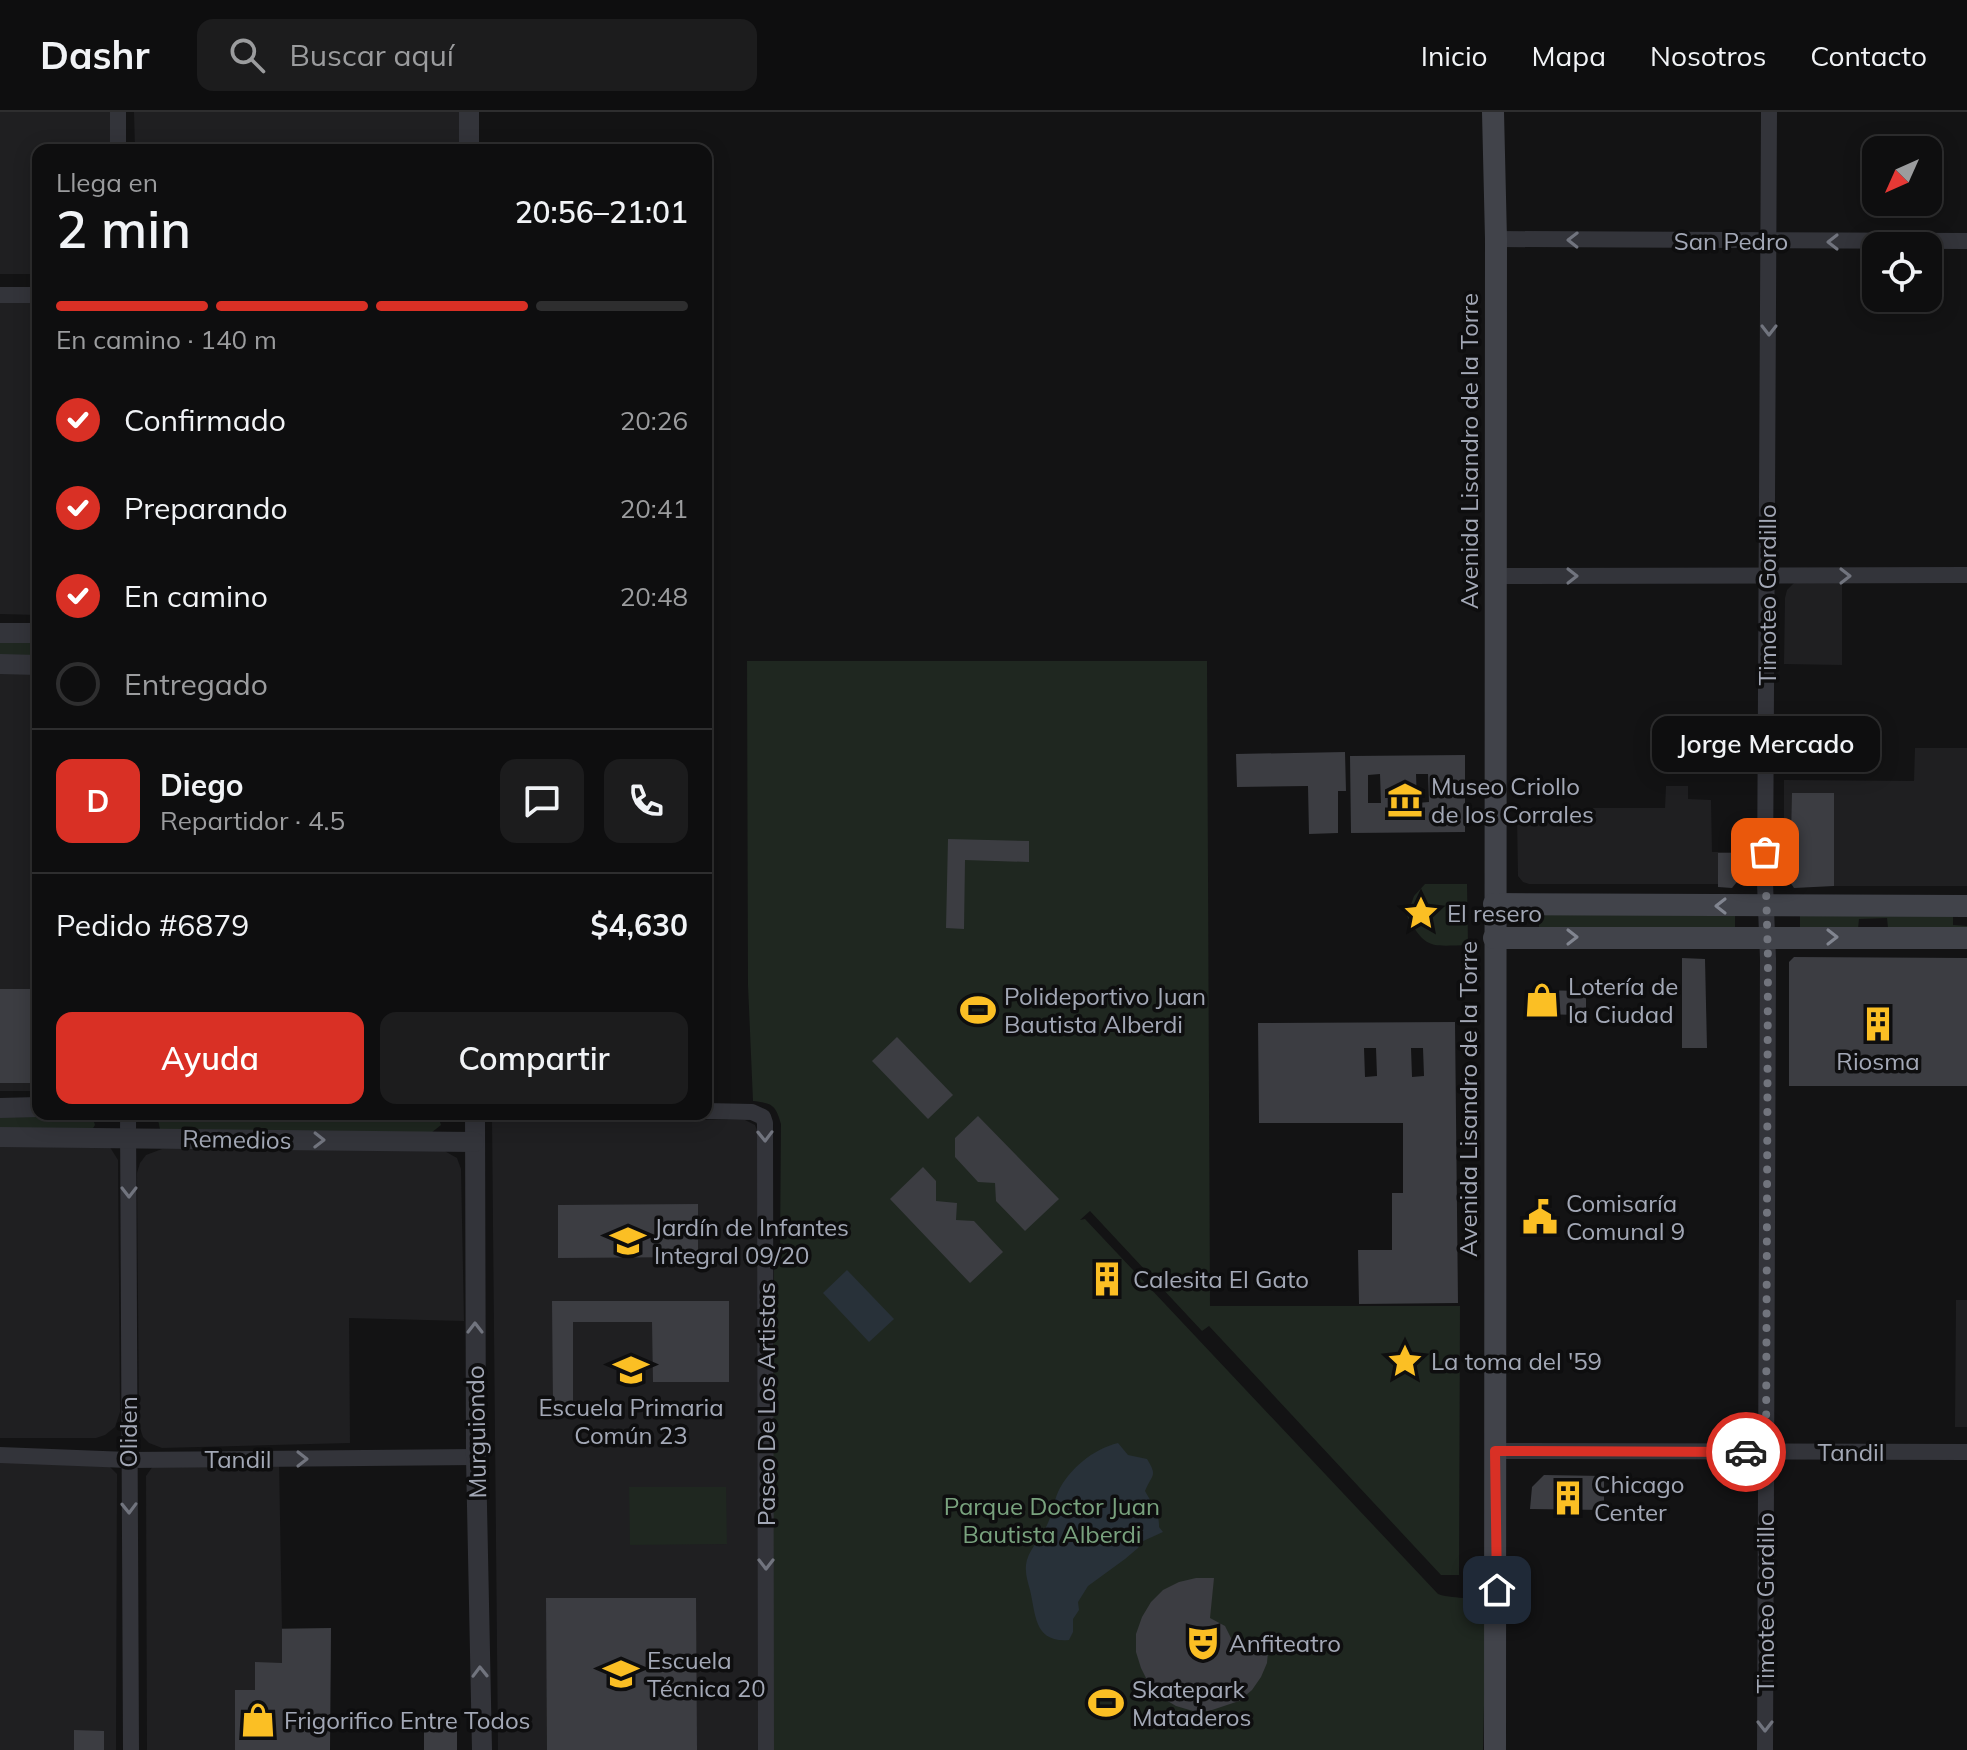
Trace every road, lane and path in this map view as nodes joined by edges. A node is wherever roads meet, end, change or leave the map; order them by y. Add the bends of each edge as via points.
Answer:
1 (118, 112) edge
2 (469, 112) edge
3 (1493, 112) edge
4 (1769, 112) edge
5 (118, 144) edge
6 (469, 144) edge
7 (1496, 239) junction
8 (1967, 241) edge
9 (1769, 242) junction
10 (0, 295) edge
11 (32, 295) edge
12 (1967, 575) edge
13 (1494, 576) junction
14 (1767, 576) junction
15 (0, 633) edge
16 (32, 633) edge
17 (0, 664) edge
18 (32, 665) edge
19 (1494, 904) junction
20 (1766, 906) junction
21 (1967, 906) edge
22 (1767, 937) junction
23 (1494, 938) junction
24 (1967, 938) edge
25 (32, 1107) edge
26 (0, 1108) edge
27 (712, 1111) edge
28 (128, 1120) edge
29 (475, 1120) edge
30 (0, 1137) edge
31 (129, 1138) junction
32 (474, 1142) junction
33 (1495, 1451) junction
34 (1766, 1452) junction
35 (1967, 1452) edge
36 (0, 1455) edge
37 (476, 1457) junction
38 (128, 1460) junction
39 (131, 1750) edge
40 (482, 1750) edge
41 (766, 1750) edge
42 (1495, 1750) edge
43 (1765, 1750) edge

1 - 5 street
2 - 6 street
3 - 7 main road, Avenida Lisandro de la Torre
4 - 9 street, Timoteo Gordillo
9 -> 7 street, San Pedro
7 - 13 main road, Avenida Lisandro de la Torre
8 -> 9 street, San Pedro
9 -> 14 street, Timoteo Gordillo
10 - 11 street
14 -> 12 street
13 -> 14 street
13 - 19 main road, Avenida Lisandro de la Torre
14 - 20 street, Timoteo Gordillo
15 - 16 street
17 - 18 street
20 -> 19 main road
19 - 23 main road, Avenida Lisandro de la Torre
20 - 21 main road
20 - 22 street, Timoteo Gordillo
23 -> 22 main road
22 -> 24 main road
22 - 34 street, Timoteo Gordillo
23 - 33 main road, Avenida Lisandro de la Torre
25 - 26 street
27 -> 41 street, Paseo De Los Artistas via 752,1112 765,1123
28 - 31 street, Oliden
29 - 32 street, Murguiondo
30 - 31 street, Remedios
31 -> 32 street, Remedios
31 -> 38 street, Oliden
37 -> 32 street, Murguiondo
33 - 34 street, Tandil
33 - 42 main road, Avenida Lisandro de la Torre
34 - 35 street, Tandil
34 -> 43 street, Timoteo Gordillo
36 - 38 street, Tandil
38 -> 37 street, Tandil
40 -> 37 street, Murguiondo
38 -> 39 street, Oliden

